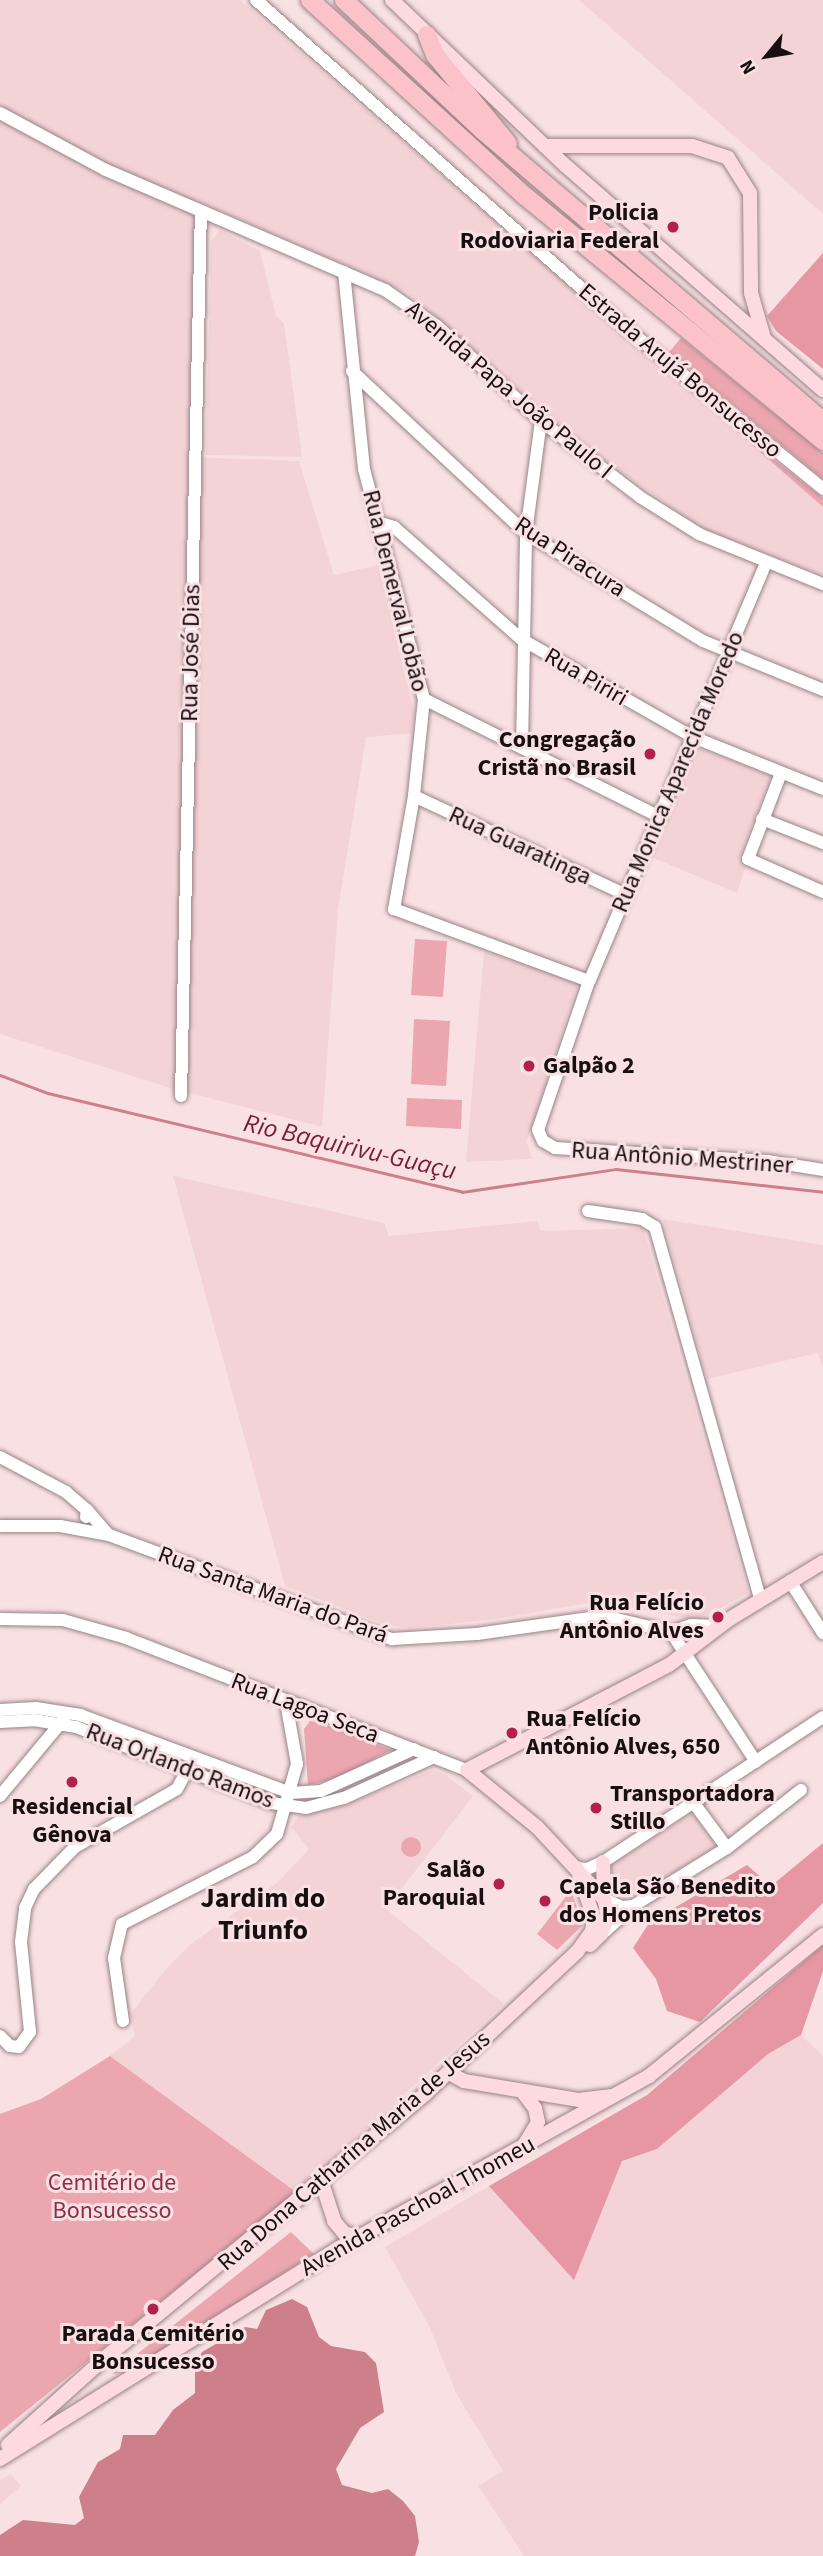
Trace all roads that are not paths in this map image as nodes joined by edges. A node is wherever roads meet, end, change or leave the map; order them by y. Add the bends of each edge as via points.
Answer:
1 (256, 0) edge
2 (310, 0) edge
3 (344, 0) edge
4 (394, 1) edge
5 (427, 35) junction
6 (0, 113) edge
7 (543, 145) junction
8 (510, 154) junction
9 (201, 211) junction
10 (344, 272) junction
11 (768, 345) junction
12 (352, 371) junction
13 (823, 390) edge
14 (541, 421) junction
15 (823, 421) edge
16 (823, 441) edge
17 (823, 489) edge
18 (377, 522) junction
19 (526, 533) junction
20 (766, 563) junction
21 (823, 584) edge
22 (521, 639) junction
23 (729, 653) junction
24 (823, 690) edge
25 (424, 699) junction
26 (693, 737) junction
27 (522, 748) junction
28 (781, 773) junction
29 (823, 789) edge
30 (414, 796) junction
31 (660, 817) junction
32 (762, 819) junction
33 (823, 843) edge
34 (823, 892) edge
35 (626, 895) junction
36 (589, 981) junction
37 (181, 1096) dead end
38 (543, 1141) joint
39 (823, 1170) edge
40 (588, 1211) dead end
41 (0, 1457) edge
42 (87, 1510) junction
43 (0, 1526) edge
44 (83, 1529) junction
45 (109, 1535) junction
46 (823, 1562) edge
47 (790, 1581) junction
48 (761, 1598) junction
49 (0, 1619) edge
50 (720, 1626) junction
51 (671, 1632) junction
52 (823, 1633) edge
53 (684, 1656) junction
54 (286, 1702) junction
55 (0, 1710) edge
56 (823, 1717) edge
57 (64, 1718) junction
58 (0, 1722) edge
59 (414, 1749) junction
60 (434, 1758) junction
61 (756, 1762) junction
62 (187, 1770) junction
63 (467, 1770) junction
64 (801, 1790) dead end
65 (291, 1793) junction
66 (0, 1796) edge
67 (693, 1802) junction
68 (288, 1806) junction
69 (727, 1847) junction
70 (603, 1861) junction
71 (577, 1868) junction
72 (604, 1899) junction
73 (633, 1906) junction
74 (601, 1934) junction
75 (823, 1935) edge
76 (577, 1952) junction
77 (122, 2021) dead end
78 (0, 2036) edge
79 (449, 2073) junction
80 (522, 2091) junction
81 (617, 2096) junction
82 (522, 2148) junction
83 (322, 2183) junction
84 (358, 2237) junction
85 (125, 2344) junction
86 (42, 2431) junction
87 (0, 2452) edge
88 (0, 2459) edge

1 - 17 street, Estrada Arujá Bonsucesso via 632,333
2 - 16 highway via 525,196
3 - 8 highway
4 - 5 main road
5 - 7 main road
5 - 8 highway via 435,55 506,137
6 - 9 street, Avenida Papa João Paulo I via 106,170
7 - 11 main road
7 - 11 main road via 692,146 728,158 750,193 751,293
8 - 15 highway
9 - 10 street, Avenida Papa João Paulo I
9 - 37 street, Rua José Dias
10 - 12 street, Rua Demerval Lobão
10 - 14 street, Avenida Papa João Paulo I via 416,309
11 - 13 main road
12 - 18 street, Rua Demerval Lobão via 364,469
12 - 19 street, Rua Piracura
14 - 19 street
14 - 20 street, Avenida Papa João Paulo I via 640,497 699,534
18 - 22 street, Rua Piriri via 394,527
18 - 25 street, Rua Demerval Lobão
19 - 22 street
19 - 23 street, Rua Piracura
20 - 21 street, Avenida Papa João Paulo I
20 - 23 street, Rua Monica Aparecida Moredo
22 - 26 street, Rua Piriri
22 - 27 street
23 - 24 street, Rua Piracura
23 - 26 street, Rua Monica Aparecida Moredo
25 - 27 street
25 - 30 street, Rua Demerval Lobão
26 - 28 street, Rua Piriri
26 - 31 street, Rua Monica Aparecida Moredo
27 - 31 street
28 - 29 street, Rua Piriri
28 - 32 street
30 - 35 street, Rua Guaratinga
30 - 36 street, Rua Demerval Lobão via 394,909
31 - 35 street, Rua Monica Aparecida Moredo
32 - 33 street
32 - 34 street via 748,859
35 - 36 street, Rua Monica Aparecida Moredo
36 - 38 street, Rua Monica Aparecida Moredo via 538,1130
38 - 39 street, Rua Antônio Mestriner via 555,1148 767,1161
40 - 48 street via 642,1219 654,1227
41 - 42 street via 66,1492
42 - 44 street
42 - 45 street
43 - 44 street, Rua Santa Maria do Pará
44 - 45 street, Rua Santa Maria do Pará
45 - 51 street, Rua Santa Maria do Pará via 392,1639 477,1634 604,1616
46 - 47 main road
47 - 48 main road
47 - 52 street
48 - 50 main road
49 - 54 street, Rua Lagoa Seca via 63,1620 127,1638
50 - 51 street, Rua Santa Maria do Pará via 691,1625
50 - 53 main road
51 - 53 street
53 - 61 street
53 - 63 main road
54 - 59 street, Rua Lagoa Seca
54 - 65 street via 297,1752
55 - 57 street, Rua Orlando Ramos
56 - 61 street
57 - 58 street, Rua Orlando Ramos
57 - 62 street, Rua Orlando Ramos
57 - 65 street, Rua Orlando Ramos
57 - 66 street
59 - 60 street, Rua Lagoa Seca
59 - 65 street, Rua Orlando Ramos via 321,1791
60 - 63 street, Rua Lagoa Seca
60 - 68 street, Rua Orlando Ramos via 324,1805
61 - 67 street
62 - 68 street, Rua Orlando Ramos
62 - 78 street via 177,1789 75,1847 34,1889 25,1908 21,1942 30,2032 24,2043 14,2048
63 - 71 main road, Rua Lagoa Seca via 537,1827
64 - 69 street, Rua Dona Catharina Maria de Jesus
65 - 68 street
67 - 69 street
67 - 70 street
68 - 77 street via 277,1835 253,1857 122,1924 114,1958
69 - 73 street, Rua Dona Catharina Maria de Jesus
70 - 71 street via 587,1870
70 - 72 main road
71 - 72 main road
71 - 76 main road, Rua Dona Catharina Maria de Jesus via 594,1918 592,1931
72 - 73 street via 622,1907
72 - 74 main road via 608,1916
73 - 74 street, Rua Dona Catharina Maria de Jesus
74 - 76 main road, Rua Dona Catharina Maria de Jesus
75 - 81 main road, Avenida Paschoal Thomeu via 706,2032
76 - 79 main road, Rua Dona Catharina Maria de Jesus
79 - 80 main road via 464,2081
79 - 83 main road, Rua Dona Catharina Maria de Jesus
80 - 81 main road via 579,2099
80 - 82 main road via 535,2108 538,2122
81 - 82 main road, Avenida Paschoal Thomeu
82 - 84 main road, Avenida Paschoal Thomeu
83 - 84 main road via 334,2221 344,2233
83 - 85 main road, Rua Dona Catharina Maria de Jesus
84 - 86 main road, Avenida Paschoal Thomeu
85 - 86 main road
85 - 87 main road
86 - 88 main road, Avenida Paschoal Thomeu

